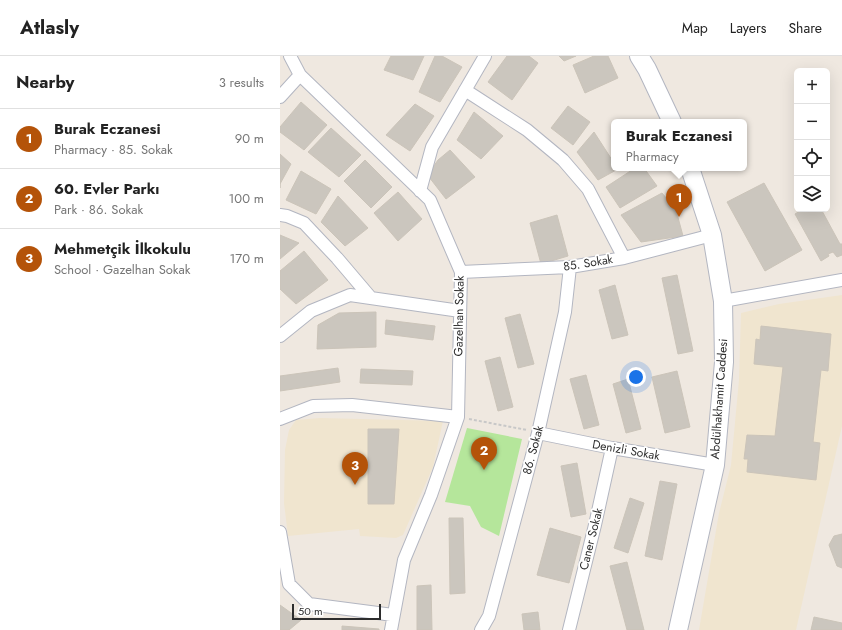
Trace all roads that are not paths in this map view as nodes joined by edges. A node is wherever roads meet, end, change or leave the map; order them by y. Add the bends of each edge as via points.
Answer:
1 (290, 56) edge
2 (485, 56) edge
3 (639, 56) edge
4 (300, 75) junction
5 (465, 90) junction
6 (280, 97) edge
7 (671, 119) edge
8 (691, 171) edge
9 (420, 191) junction
10 (280, 215) edge
11 (712, 235) junction
12 (624, 258) junction
13 (570, 267) junction
14 (461, 272) junction
15 (842, 280) edge
16 (371, 298) junction
17 (723, 301) junction
18 (460, 310) junction
19 (280, 336) edge
20 (458, 416) junction
21 (280, 419) edge
22 (538, 432) junction
23 (612, 448) junction
24 (715, 465) junction
25 (280, 532) edge
26 (285, 584) edge
27 (393, 614) junction
28 (391, 630) edge
29 (482, 630) edge
30 (569, 630) edge
31 (678, 630) edge

1 - 4 street, Gazelhan Sokak
2 - 5 street
3 - 7 main road
4 - 6 street
4 - 9 street, Gazelhan Sokak
5 - 9 street via 432,147
5 - 12 street via 527,130 563,160 588,189
8 - 11 main road, Abdülhakhamit Caddesi
9 - 14 street, Gazelhan Sokak via 430,200
10 - 16 street via 304,223
11 - 12 street, 85. Sokak
11 - 17 main road, Abdülhakhamit Caddesi
12 - 13 street, 85. Sokak
13 - 14 street, 85. Sokak
13 - 22 street, 86. Sokak via 565,312
14 - 18 street, Gazelhan Sokak
15 - 17 street
16 - 18 street
16 - 19 street via 350,295 311,311
17 - 24 main road, Abdülhakhamit Caddesi via 724,362
18 - 20 street, Gazelhan Sokak
20 - 21 street via 352,405 313,406
20 - 27 street, Gazelhan Sokak via 431,494 404,560
22 - 23 street, Denizli Sokak
22 - 29 street, 86. Sokak via 489,616
23 - 24 street, Denizli Sokak
23 - 30 street, Caner Sokak
24 - 31 main road, Abdülhakhamit Caddesi
25 - 26 street
26 - 27 street via 309,604
27 - 28 street, Gazelhan Sokak

